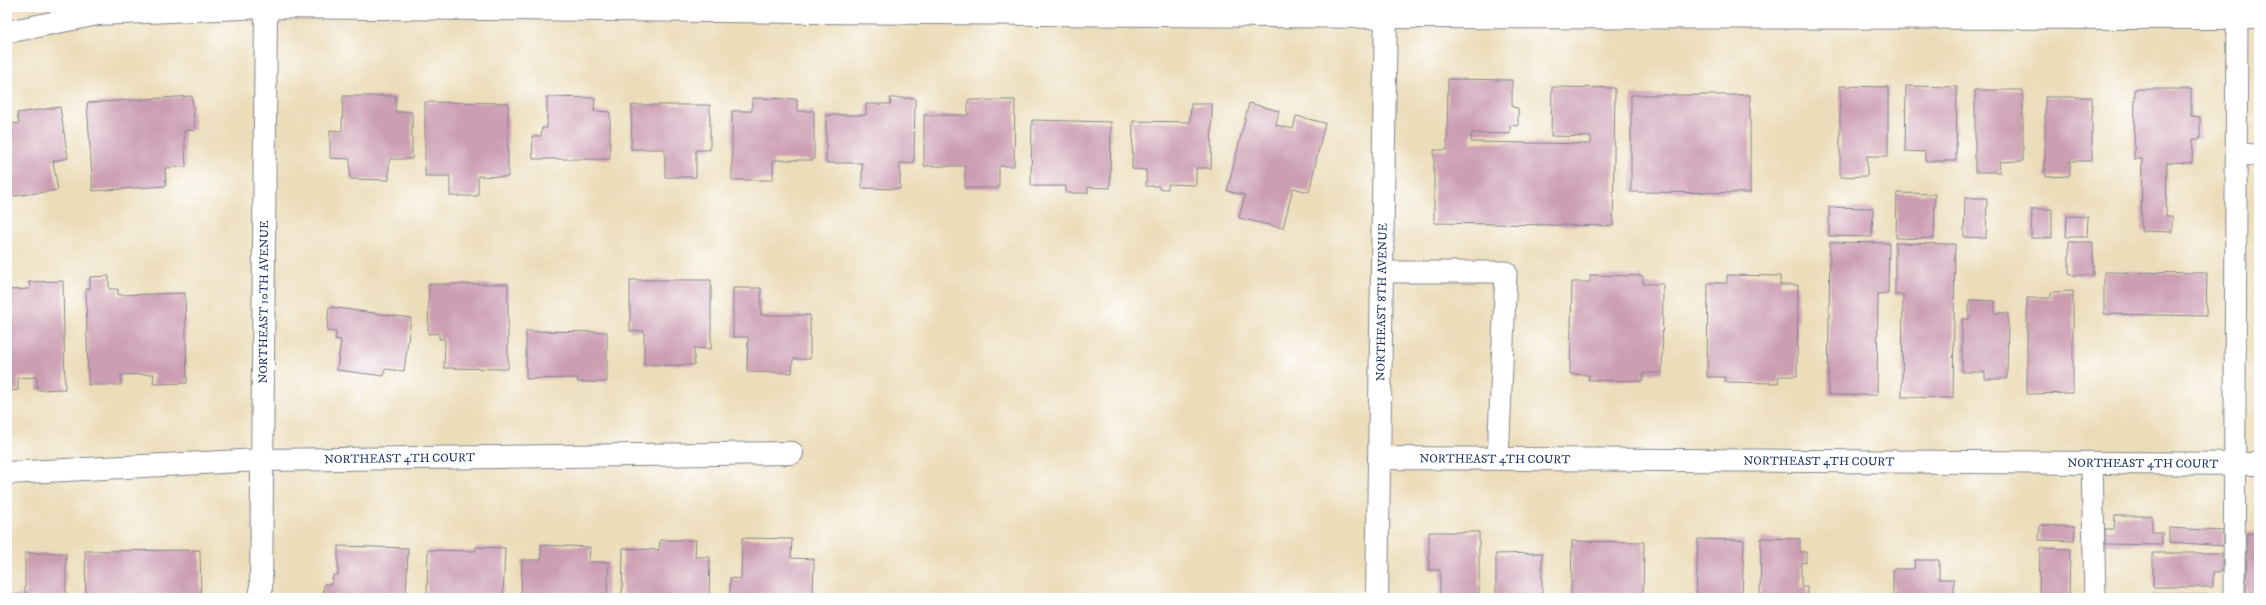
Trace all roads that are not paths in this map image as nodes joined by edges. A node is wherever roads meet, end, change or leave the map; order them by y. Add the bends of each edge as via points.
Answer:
1 (266, 7) edge
2 (1386, 12) edge
3 (1582, 12) edge
4 (2236, 12) edge
5 (2259, 18) edge
6 (7, 32) edge
7 (2236, 154) junction
8 (2259, 155) edge
9 (1382, 272) junction
10 (792, 453) dead end
11 (1379, 458) junction
12 (1498, 459) junction
13 (262, 460) junction
14 (2092, 463) junction
15 (2236, 464) junction
16 (2259, 464) edge
17 (7, 473) edge
18 (261, 598) edge
19 (1377, 598) edge
20 (2095, 598) edge
21 (2234, 598) edge

1 - 2 street
1 - 6 street via 98,14
1 - 13 street, NORTHEAST 10TH AVENUE
2 - 3 street
2 - 9 street, NORTHEAST 8TH AVENUE
3 - 4 street
4 - 5 street
4 - 7 lane
7 - 8 lane
7 - 15 lane
9 - 11 street, NORTHEAST 8TH AVENUE
9 - 12 lane via 1506,272
10 - 13 street, NORTHEAST 4TH COURT
11 - 12 street, NORTHEAST 4TH COURT
11 - 19 street, NORTHEAST 8TH AVENUE
12 - 14 street, NORTHEAST 4TH COURT
13 - 17 street, NORTHEAST 4TH COURT
13 - 18 street, NORTHEAST 10TH AVENUE
14 - 15 street, NORTHEAST 4TH COURT
14 - 20 lane
15 - 16 street, NORTHEAST 4TH COURT
15 - 21 lane

